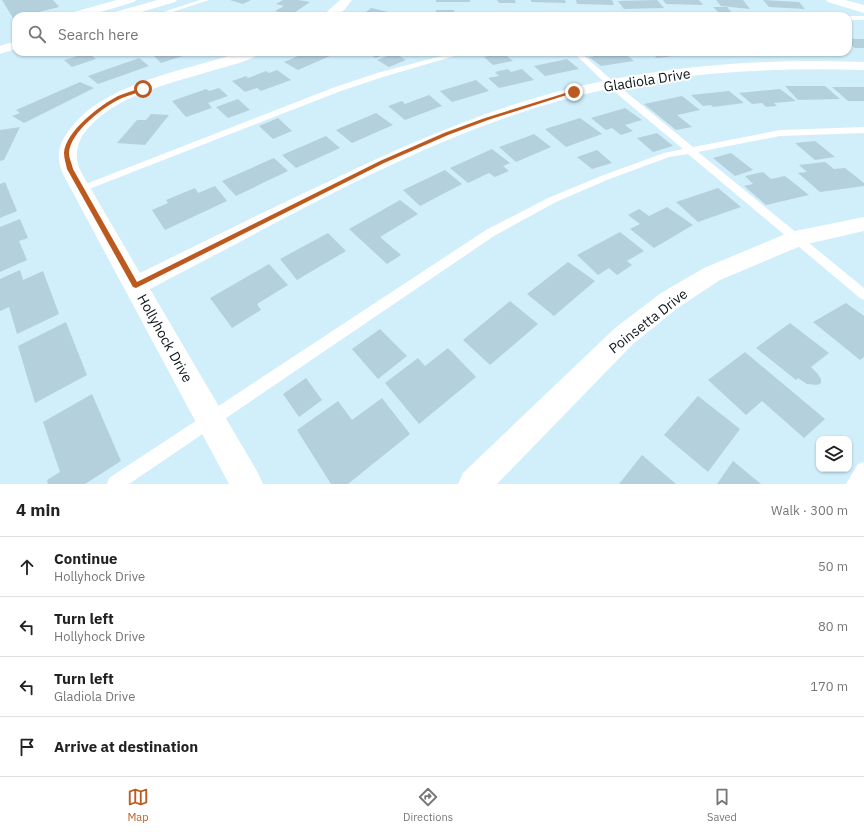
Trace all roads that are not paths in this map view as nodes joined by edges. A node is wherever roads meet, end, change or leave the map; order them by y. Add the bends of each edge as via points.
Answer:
1 (130, 0) edge
2 (171, 0) edge
3 (206, 0) edge
4 (346, 0) edge
5 (832, 0) edge
6 (860, 0) edge
7 (864, 1) edge
8 (864, 9) edge
9 (88, 12) edge
10 (129, 12) edge
11 (167, 12) edge
12 (332, 12) edge
13 (852, 18) edge
14 (864, 18) edge
15 (12, 46) edge
16 (0, 50) edge
17 (241, 56) edge
18 (450, 56) edge
19 (580, 56) edge
20 (864, 66) edge
21 (612, 84) junction
22 (864, 130) edge
23 (692, 150) junction
24 (81, 189) junction
25 (864, 224) edge
26 (798, 238) junction
27 (136, 286) junction
28 (864, 295) edge
29 (211, 420) junction
30 (864, 470) edge
31 (115, 484) edge
32 (247, 484) edge
33 (474, 484) edge
34 (854, 484) edge

1 - 9 street
2 - 10 street
3 - 11 lane
4 - 12 street
5 - 8 street
6 - 7 street
13 - 14 lane
15 - 16 street
17 - 24 street, Hollyhock Drive via 119,98 98,110 72,137 66,153 70,169
18 - 24 lane via 338,89
19 - 21 lane
20 - 21 street, Gladiola Drive via 779,65 725,68
21 - 23 lane
21 - 27 street, Gladiola Drive via 528,105 446,134 382,162
22 - 23 lane via 780,134
23 - 26 lane
23 - 29 lane via 667,155 604,178 552,200 490,233
24 - 27 street, Hollyhock Drive
25 - 26 street, Poinsetta Drive
26 - 28 lane
26 - 33 street, Poinsetta Drive via 712,274 670,300 624,336
27 - 29 street, Hollyhock Drive
29 - 31 lane
29 - 32 street, Hollyhock Drive
30 - 34 lane

